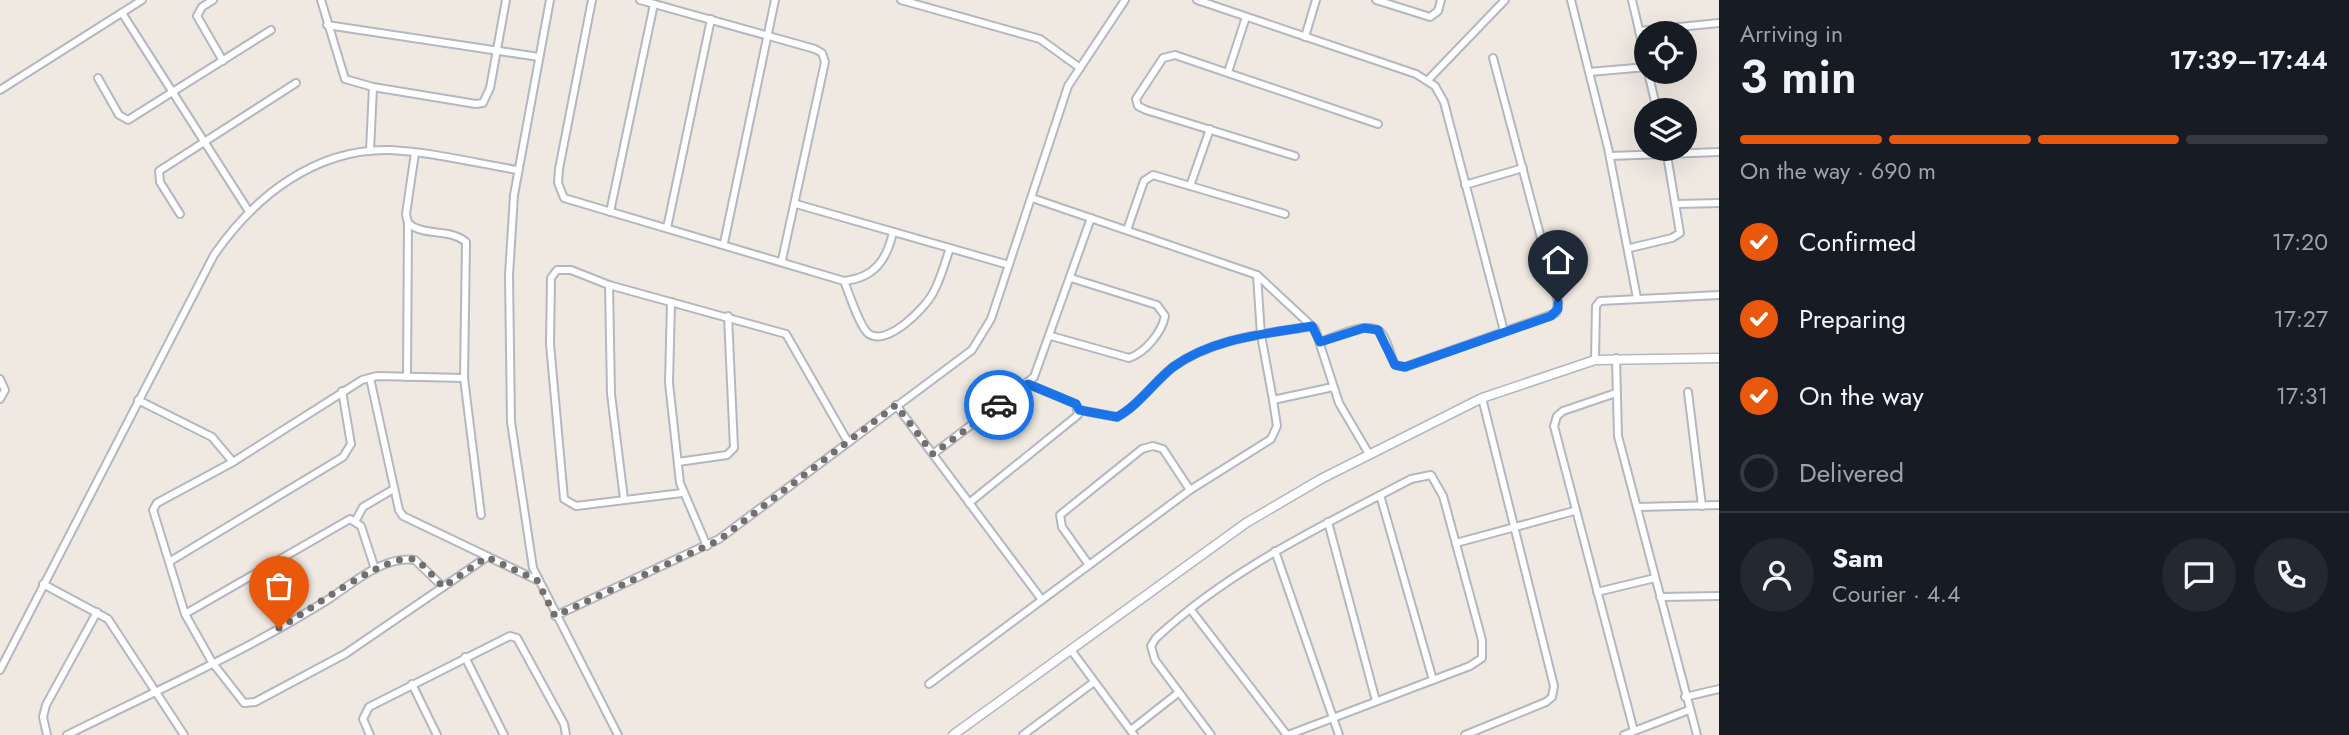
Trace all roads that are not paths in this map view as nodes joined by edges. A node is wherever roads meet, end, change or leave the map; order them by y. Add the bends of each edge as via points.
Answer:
1 (142, 0) edge
2 (213, 0) edge
3 (321, 0) edge
4 (506, 0) edge
5 (550, 0) edge
6 (592, 0) edge
7 (640, 0) edge
8 (775, 0) edge
9 (901, 0) edge
10 (1125, 0) edge
11 (1197, 0) edge
12 (1316, 0) edge
13 (1379, 0) edge
14 (1441, 0) edge
15 (1505, 0) edge
16 (1571, 0) edge
17 (1632, 0) edge
18 (654, 4) junction
19 (122, 13) junction
20 (1246, 17) junction
21 (711, 19) junction
22 (1637, 21) edge
23 (1719, 23) edge
24 (327, 25) junction
25 (1697, 25) edge
26 (271, 30) dead end
27 (768, 36) junction
28 (1305, 37) junction
29 (496, 51) junction
30 (539, 57) junction
31 (1493, 58) dead end
32 (223, 61) junction
33 (1080, 68) junction
34 (1634, 69) edge
35 (1228, 72) junction
36 (1589, 72) junction
37 (98, 78) dead end
38 (1429, 80) junction
39 (296, 83) dead end
40 (373, 88) junction
41 (0, 90) edge
42 (174, 92) junction
43 (1378, 124) dead end
44 (1210, 129) junction
45 (204, 140) junction
46 (370, 150) junction
47 (1697, 151) edge
48 (1719, 152) edge
49 (415, 153) junction
50 (1634, 153) edge
51 (1294, 156) dead end
52 (1610, 156) junction
53 (1669, 161) edge
54 (1523, 168) junction
55 (517, 170) junction
56 (1465, 185) junction
57 (1189, 186) junction
58 (1032, 198) junction
59 (1719, 203) edge
60 (796, 204) junction
61 (1678, 204) junction
62 (247, 210) junction
63 (610, 212) junction
64 (180, 214) dead end
65 (1285, 214) dead end
66 (1091, 218) junction
67 (408, 223) junction
68 (667, 228) junction
69 (1127, 230) junction
70 (893, 232) junction
71 (724, 243) junction
72 (950, 247) junction
73 (1630, 247) junction
74 (782, 260) junction
75 (1009, 265) junction
76 (1257, 275) junction
77 (1071, 278) junction
78 (844, 281) junction
79 (609, 285) junction
80 (1719, 295) edge
81 (1637, 298) junction
82 (671, 302) junction
83 (728, 316) junction
84 (1312, 326) junction
85 (1504, 331) junction
86 (1051, 335) junction
87 (1261, 335) junction
88 (1320, 342) junction
89 (1616, 358) junction
90 (1719, 358) edge
91 (1595, 360) junction
92 (370, 377) junction
93 (407, 377) junction
94 (464, 378) junction
95 (0, 379) edge
96 (1028, 384) junction
97 (1333, 387) junction
98 (342, 391) junction
99 (1616, 393) junction
100 (1688, 393) dead end
101 (1482, 398) junction
102 (0, 399) edge
103 (138, 400) junction
104 (1273, 400) junction
105 (896, 405) junction
106 (1079, 410) junction
107 (848, 442) junction
108 (933, 454) junction
109 (1369, 454) junction
110 (233, 462) junction
111 (678, 462) junction
112 (392, 490) junction
113 (1190, 491) junction
114 (682, 493) junction
115 (1380, 495) junction
116 (624, 499) junction
117 (969, 503) junction
118 (1719, 505) edge
119 (1702, 506) junction
120 (1637, 507) junction
121 (1574, 511) junction
122 (481, 515) dead end
123 (356, 520) junction
124 (1328, 522) junction
125 (1514, 525) junction
126 (1456, 543) junction
127 (707, 546) junction
128 (1275, 551) junction
129 (487, 557) junction
130 (169, 562) junction
131 (1089, 565) junction
132 (375, 569) junction
133 (1655, 578) junction
134 (537, 580) junction
135 (43, 584) junction
136 (443, 587) junction
137 (1597, 592) junction
138 (1719, 596) edge
139 (1660, 597) junction
140 (1042, 600) junction
141 (1191, 610) junction
142 (97, 612) junction
143 (185, 614) junction
144 (555, 616) junction
145 (1071, 650) junction
146 (465, 657) junction
147 (212, 662) junction
148 (0, 670) edge
149 (1433, 680) junction
150 (1094, 682) junction
151 (412, 684) junction
152 (929, 684) dead end
153 (1719, 689) edge
154 (155, 691) junction
155 (1178, 693) junction
156 (1685, 697) junction
157 (1376, 701) junction
158 (1689, 710) junction
159 (1332, 718) junction
160 (1634, 731) junction
161 (1132, 733) edge
162 (47, 735) edge
163 (68, 735) edge
164 (184, 735) edge
165 (370, 735) edge
166 (437, 735) edge
167 (504, 735) edge
168 (566, 735) edge
169 (618, 735) edge
170 (953, 735) edge
171 (1023, 735) edge
172 (1211, 735) edge
173 (1288, 735) edge
174 (1339, 735) edge
175 (1465, 735) edge
176 (1624, 735) edge
177 (1697, 735) edge

1 - 19 street
2 - 32 street via 197,16
3 - 24 street
4 - 29 street
5 - 30 street
6 - 63 street via 558,183 564,198
7 - 18 street
8 - 27 street
9 - 33 street via 1040,39
10 - 33 street
11 - 20 street
12 - 28 street
13 - 14 street via 1430,17
15 - 38 street
16 - 36 street
17 - 22 street
18 - 21 street
18 - 63 street
19 - 41 street
19 - 42 street
20 - 28 street
20 - 35 street
21 - 27 street
21 - 68 street
23 - 25 street
24 - 29 street
24 - 40 street via 340,73 351,82
26 - 32 street
27 - 60 street via 815,48 824,58
27 - 71 street
28 - 38 street
29 - 30 street
29 - 40 street via 483,103
30 - 55 street
31 - 54 street
32 - 42 street
33 - 58 street via 1065,94
34 - 36 street
35 - 43 street
35 - 44 street via 1166,56 1136,99 1146,110
36 - 52 street
37 - 42 street via 119,115 128,120
38 - 56 street via 1444,102
39 - 45 street
40 - 46 street
42 - 45 street
44 - 51 street
44 - 57 street
45 - 62 street
45 - 64 street via 159,171 160,183
46 - 49 street
46 - 62 street via 302,172
47 - 48 street
49 - 55 street
49 - 67 street
50 - 52 street
52 - 73 street
53 - 61 street
54 - 56 street
54 - 85 street via 1559,307 1551,316
55 - 134 street via 509,275 511,422
56 - 85 street
57 - 65 street
57 - 69 street via 1162,176 1146,178
58 - 66 street
58 - 75 street
59 - 61 street
60 - 70 street
60 - 74 street
61 - 73 street via 1678,235
62 - 103 street via 214,255
63 - 68 street
66 - 69 street
66 - 77 street
67 - 93 street
67 - 94 street via 416,229 459,236 466,242
68 - 71 street
69 - 76 street
70 - 72 street
70 - 78 street via 885,260 874,271
71 - 74 street
72 - 75 street
72 - 78 street via 930,298 889,335 868,334
73 - 81 street
74 - 78 street
75 - 105 street via 990,319 972,350
76 - 84 street
76 - 87 street
77 - 86 street
77 - 86 street via 1157,305 1165,316 1162,326 1144,349 1129,358
79 - 82 street
79 - 116 street via 611,394
79 - 116 street via 572,270 557,270 553,274 550,344 564,499 576,506
80 - 81 street
81 - 91 street via 1597,303
82 - 83 street
82 - 111 street via 669,383
83 - 107 street via 778,330 790,338
83 - 111 street via 734,448 727,455
84 - 87 street
84 - 88 street
85 - 88 street via 1401,368 1392,360 1382,333 1374,328
86 - 96 street
87 - 104 street
87 - 106 street via 1191,356 1157,379 1117,417
88 - 97 street
89 - 90 street
89 - 91 street
89 - 99 street
91 - 101 street
92 - 93 street
92 - 98 street
92 - 112 street
93 - 94 street
94 - 122 street
95 - 102 street via 5,390
96 - 106 street via 1076,404
96 - 108 street
97 - 104 street
97 - 109 street
98 - 110 street
98 - 130 street via 351,443 343,457
99 - 120 street via 1618,436
99 - 121 street via 1572,407 1555,419
100 - 119 street
101 - 109 street
101 - 125 street
103 - 110 street via 212,437
103 - 135 street
104 - 113 street via 1277,426 1271,439
105 - 107 street
105 - 108 street
106 - 117 street via 1072,421
107 - 127 street
108 - 117 street
109 - 145 street via 1226,536
110 - 130 street via 155,505
111 - 114 street
112 - 123 street via 363,507
112 - 129 street via 403,516
113 - 131 street
113 - 131 street via 1163,449 1142,449 1060,515 1062,527
114 - 116 street
114 - 127 street
115 - 124 street
115 - 126 street via 1419,475 1431,475 1443,496
115 - 149 street
117 - 140 street
118 - 119 street
119 - 120 street
120 - 133 street
121 - 125 street
121 - 137 street
123 - 132 street
123 - 143 street via 345,522
124 - 128 street
124 - 157 street
125 - 126 street
125 - 175 street via 1554,686 1552,697
126 - 149 street via 1483,655 1470,666
127 - 144 street
128 - 141 street
128 - 159 street
129 - 134 street
129 - 136 street
130 - 143 street
131 - 140 street
132 - 136 street via 399,560 415,560
132 - 147 street via 301,617
133 - 137 street
133 - 139 street
134 - 144 street
135 - 142 street
135 - 148 street
136 - 147 street via 345,654 251,703 241,700
137 - 160 street
138 - 139 street
139 - 156 street
140 - 152 street
141 - 155 street via 1151,646 1155,660
141 - 173 street
142 - 154 street via 111,622
142 - 162 street via 46,705
143 - 147 street
144 - 169 street
145 - 150 street
145 - 170 street
146 - 151 street
146 - 167 street
146 - 168 street via 505,637 517,638
147 - 154 street
149 - 157 street
150 - 161 street
150 - 171 street
151 - 165 street via 364,712
151 - 166 street
153 - 156 street
154 - 163 street
154 - 164 street
155 - 161 street
155 - 172 street
156 - 158 street
157 - 159 street
158 - 160 street
158 - 177 street
159 - 173 street
159 - 174 street
160 - 176 street

